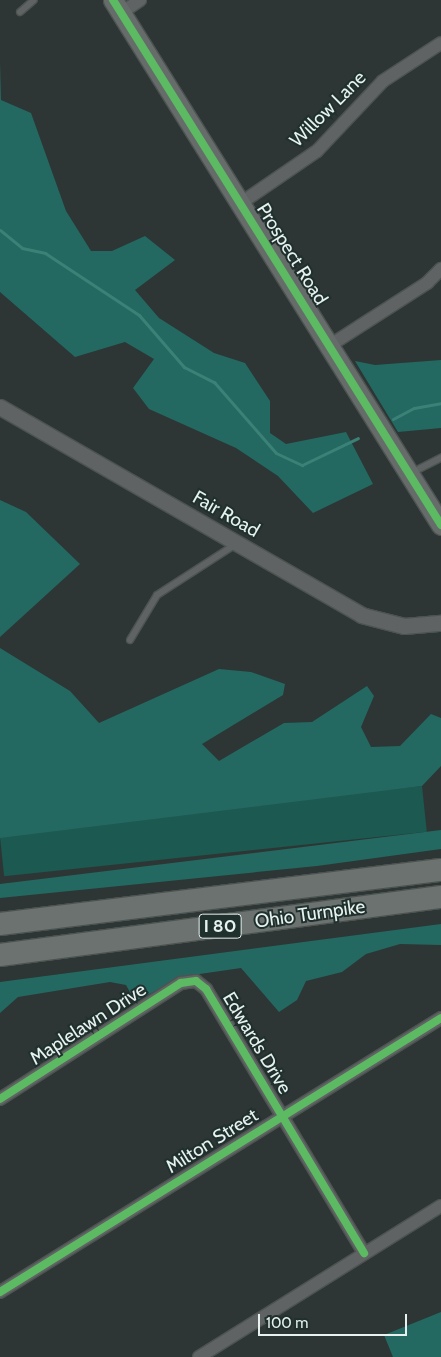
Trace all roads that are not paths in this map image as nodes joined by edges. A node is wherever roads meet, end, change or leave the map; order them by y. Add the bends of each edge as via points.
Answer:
1 (34, 0) edge
2 (140, 0) edge
3 (117, 6) edge
4 (20, 12) dead end
5 (441, 43) edge
6 (241, 203) junction
7 (441, 269) edge
8 (329, 346) junction
9 (0, 406) edge
10 (441, 458) edge
11 (410, 473) junction
12 (441, 525) edge
13 (237, 544) junction
14 (441, 623) edge
15 (130, 640) dead end
16 (441, 870) edge
17 (441, 897) edge
18 (0, 924) edge
19 (0, 955) edge
20 (196, 981) joint
21 (441, 1018) edge
22 (0, 1100) edge
23 (282, 1117) junction
24 (441, 1206) edge
25 (364, 1253) junction
26 (0, 1292) edge
27 (199, 1357) edge

1 - 4 lane
2 - 3 street
3 - 6 main road, Prospect Road
5 - 6 street, Willow Lane via 383,81 317,151
6 - 8 main road, Prospect Road
7 - 8 street via 428,283
8 - 11 main road, Prospect Road
9 - 13 street, Fair Road
10 - 11 lane
11 - 12 main road, Prospect Road
13 - 14 street, Fair Road via 384,624
13 - 15 lane via 157,595
16 - 18 highway, Ohio Turnpike / I 80
17 - 19 highway, Ohio Turnpike / I 80
20 - 22 street, Maplelawn Drive via 181,984
20 - 23 street, Edwards Drive via 206,989
21 - 23 street, Milton Street
23 - 25 street, Edwards Drive
23 - 26 street, Milton Street
24 - 25 street
25 - 27 street

